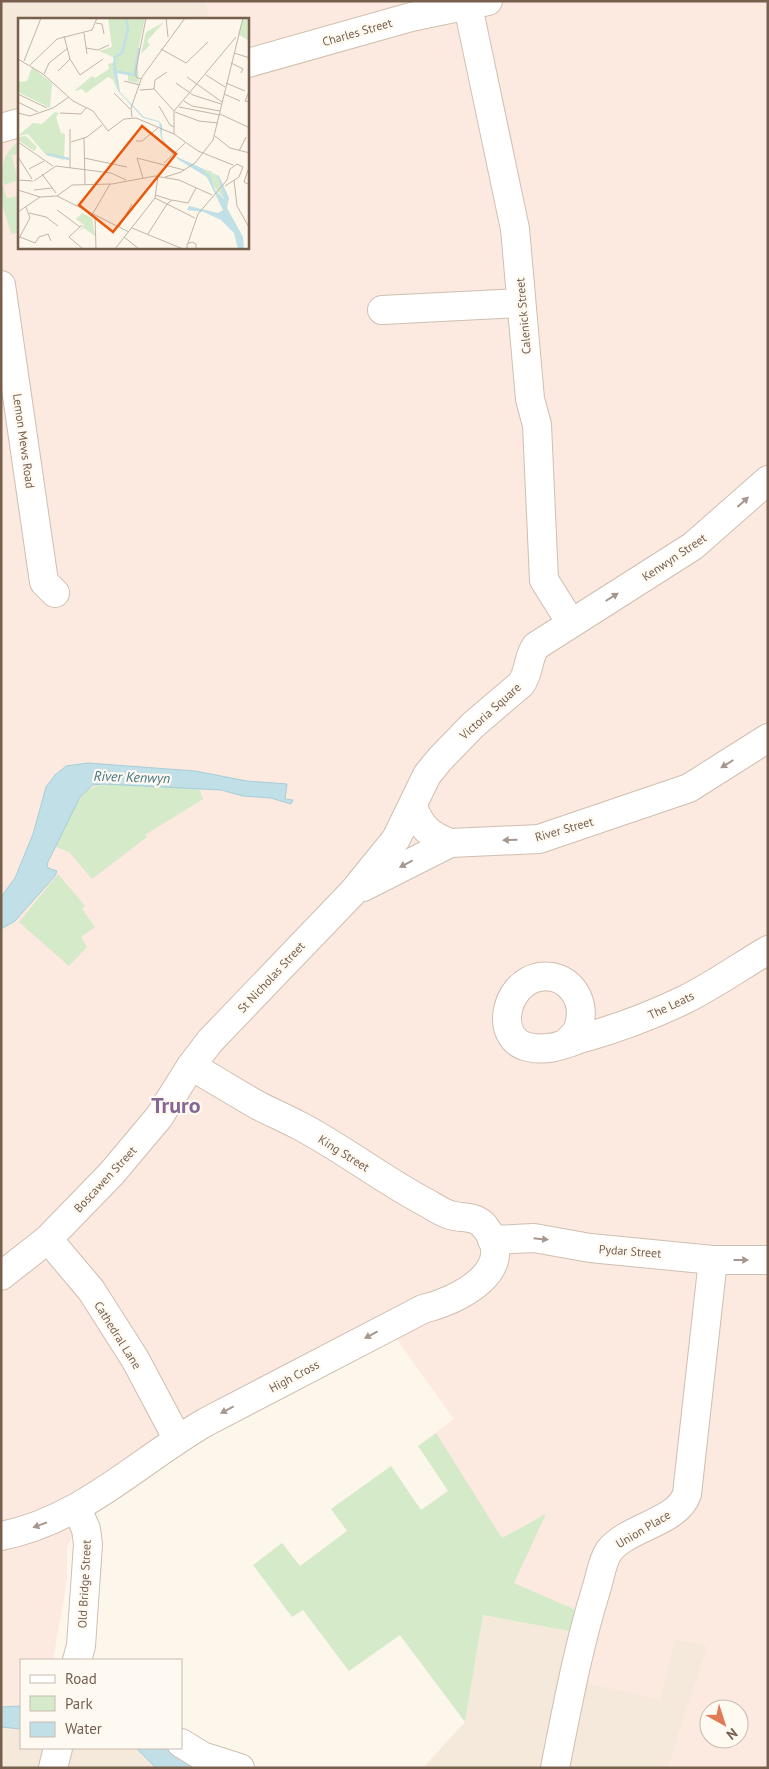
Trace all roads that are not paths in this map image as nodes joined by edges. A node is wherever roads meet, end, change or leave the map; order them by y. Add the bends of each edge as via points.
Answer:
1 (478, 4) edge
2 (408, 9) edge
3 (249, 63) edge
4 (18, 123) edge
5 (1, 128) edge
6 (1, 285) edge
7 (521, 303) junction
8 (382, 310) dead end
9 (768, 480) edge
10 (55, 593) dead end
11 (570, 623) junction
12 (768, 738) edge
13 (413, 807) junction
14 (450, 843) junction
15 (353, 892) junction
16 (768, 950) edge
17 (566, 1043) dead end
18 (191, 1066) junction
19 (48, 1239) junction
20 (492, 1240) junction
21 (713, 1260) junction
22 (768, 1260) edge
23 (5, 1266) edge
24 (177, 1438) junction
25 (77, 1509) junction
26 (1, 1536) edge
27 (77, 1659) edge
28 (182, 1744) edge
29 (58, 1749) edge
30 (53, 1768) edge
31 (240, 1768) edge
32 (555, 1768) edge

1 - 2 street, Charles Street
1 - 7 street, Calenick Street via 515,228
2 - 3 street, Charles Street
4 - 5 street
6 - 10 street, Lemon Mews Road via 44,582
7 - 8 street
7 - 11 street, Calenick Street via 530,399 537,425 544,580
11 -> 9 street, Kenwyn Street via 693,546
11 - 13 street, Victoria Square via 536,646 530,654 526,677 440,759 427,775
12 -> 14 street, River Street via 688,788 540,839
13 - 14 street via 426,831
13 - 15 street, Victoria Square via 396,839
14 -> 15 street, River Street
15 - 18 street, St Nicholas Street
16 - 17 street, The Leats via 688,998 633,1022
18 - 19 street, Boscawen Street via 139,1143
18 - 20 street, King Street via 301,1126 419,1199 450,1215 471,1218 483,1224
19 - 23 street, Boscawen Street
19 - 24 street, Cathedral Lane via 91,1290 134,1359
20 -> 21 street, Pydar Street via 534,1238 590,1248
20 -> 24 street, High Cross via 491,1270 461,1295 415,1313
21 -> 22 street, Pydar Street
21 - 32 street, Union Place via 687,1494 676,1509 616,1544 606,1556 586,1622
24 - 25 street, High Cross
25 -> 26 street, High Cross via 43,1525
25 - 27 street, Old Bridge Street via 86,1529 88,1544
28 - 31 street via 202,1756
29 - 30 street

